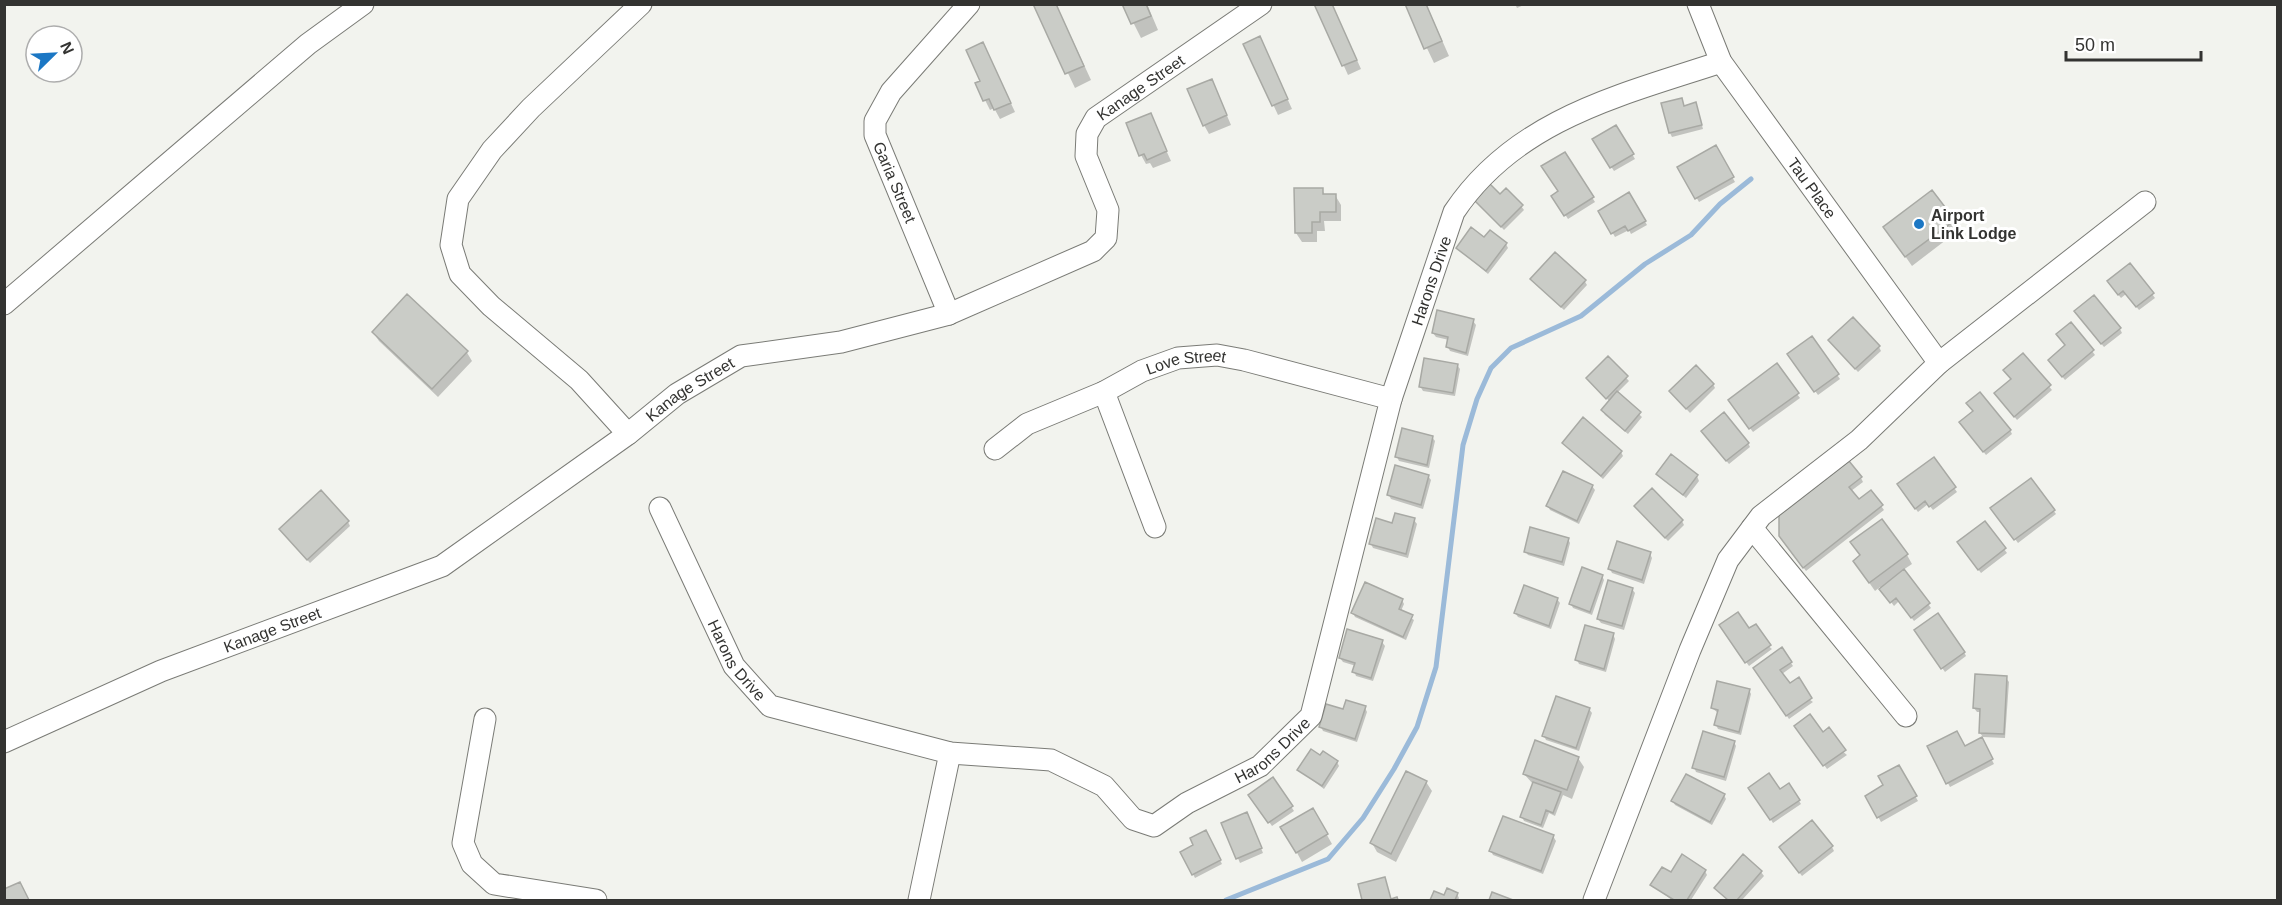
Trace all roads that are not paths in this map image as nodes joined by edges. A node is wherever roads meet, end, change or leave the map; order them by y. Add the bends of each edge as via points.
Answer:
1 (363, 4) edge
2 (640, 4) edge
3 (969, 4) edge
4 (1261, 4) edge
5 (1698, 4) edge
6 (1721, 62) junction
7 (2145, 202) dead end
8 (4, 304) edge
9 (949, 314) junction
10 (1939, 363) junction
11 (1104, 392) junction
12 (1391, 399) junction
13 (628, 434) junction
14 (995, 449) dead end
15 (660, 508) dead end
16 (1155, 527) dead end
17 (1752, 528) junction
18 (1906, 716) dead end
19 (485, 719) dead end
20 (4, 742) edge
21 (950, 753) junction
22 (596, 900) edge
23 (919, 900) edge
24 (1594, 900) edge

1 - 8 street via 308,44
2 - 13 street via 492,150 458,199 451,245 460,274 490,306 579,380
3 - 9 street, Garia Street via 891,92 875,121 875,135
4 - 9 street, Kanage Street via 1096,118 1088,134 1086,156 1108,210 1106,238 1093,251
5 - 6 street, Tau Place
6 - 10 street, Tau Place
6 - 12 street, Harons Drive via 1583,108 1513,147 1469,190 1454,212
7 - 10 street
9 - 13 street, Kanage Street via 841,342 741,356 677,394
10 - 17 street via 1859,440 1761,516
11 - 12 street, Love Street via 1142,371 1178,358 1217,355
11 - 14 street, Love Street via 1028,424
11 - 16 street
12 - 21 street, Harons Drive via 1311,716 1260,766 1187,803 1154,826 1133,819 1104,786 1052,760
13 - 20 street, Kanage Street via 442,566 161,671
15 - 21 street, Harons Drive via 734,666 770,706
17 - 18 street
17 - 24 street via 1724,570 1690,650
19 - 22 street via 463,843 472,864 494,884
21 - 23 street

